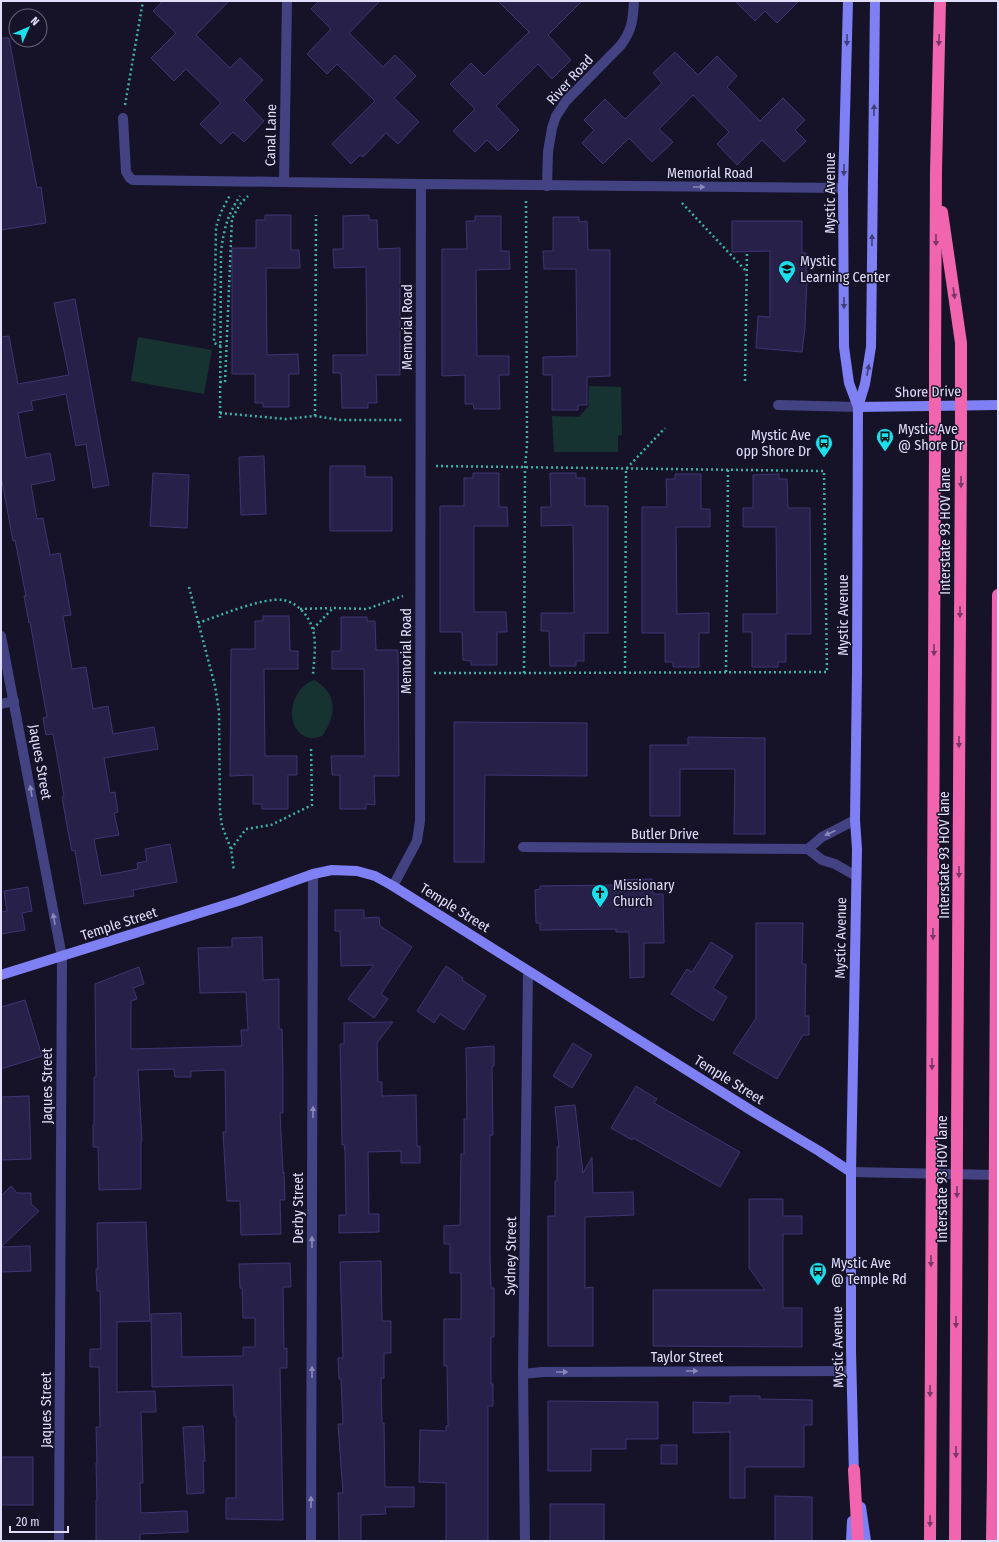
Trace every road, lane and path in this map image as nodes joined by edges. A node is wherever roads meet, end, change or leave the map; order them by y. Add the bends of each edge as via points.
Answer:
1 (143, 1) edge
2 (287, 1) edge
3 (634, 1) edge
4 (848, 1) edge
5 (875, 1) edge
6 (940, 1) edge
7 (123, 118) joint
8 (936, 171) junction
9 (238, 181) junction
10 (251, 181) junction
11 (284, 182) junction
12 (421, 184) junction
13 (547, 186) junction
14 (843, 188) junction
15 (253, 193) dead end
16 (526, 201) dead end
17 (682, 203) dead end
18 (316, 215) dead end
19 (747, 251) dead end
20 (746, 272) junction
21 (220, 346) junction
22 (745, 381) dead end
23 (220, 382) junction
24 (778, 405) dead end
25 (998, 405) edge
26 (858, 407) junction
27 (220, 413) junction
28 (315, 416) junction
29 (220, 418) dead end
30 (403, 420) dead end
31 (665, 428) dead end
32 (436, 466) dead end
33 (525, 467) junction
34 (626, 469) junction
35 (728, 470) junction
36 (189, 587) dead end
37 (998, 595) edge
38 (403, 596) dead end
39 (332, 608) junction
40 (300, 609) junction
41 (198, 623) junction
42 (312, 629) junction
43 (1, 636) edge
44 (434, 672) dead end
45 (726, 672) junction
46 (524, 673) junction
47 (625, 673) junction
48 (313, 674) dead end
49 (14, 701) junction
50 (1, 704) edge
51 (311, 746) dead end
52 (855, 820) junction
53 (523, 847) dead end
54 (231, 849) junction
55 (808, 849) junction
56 (234, 871) dead end
57 (313, 874) junction
58 (856, 876) junction
59 (393, 886) junction
60 (62, 957) junction
61 (528, 971) junction
62 (1, 975) edge
63 (851, 1172) junction
64 (998, 1175) edge
65 (851, 1371) junction
66 (524, 1374) junction
67 (854, 1470) junction
68 (59, 1541) edge
69 (311, 1541) edge
70 (525, 1541) edge
71 (851, 1541) edge
72 (858, 1541) edge
73 (866, 1541) edge
74 (930, 1541) edge
75 (955, 1541) edge
76 (992, 1541) edge

1 - 7 path
2 - 11 street, Canal Lane
3 - 13 street, River Road via 632,26 627,37 566,101 556,116 548,152
4 -> 14 main road, Mystic Avenue
26 -> 5 main road, Mystic Avenue via 866,384 871,347
6 -> 8 highway
7 - 9 street via 126,172 133,180
8 -> 74 highway, bridge
8 -> 75 highway, Interstate 93 HOV lane, bridge via 961,343
9 - 10 street
9 - 21 path via 216,227 214,343
10 - 11 street
10 - 21 path via 233,207 224,229 221,252
11 - 12 street, Canal Lane
12 - 13 street, Memorial Road
12 - 59 street, Memorial Road via 420,821 417,841
13 -> 14 street, Memorial Road
14 -> 26 main road, Mystic Avenue via 844,347 850,383
15 - 23 path via 241,203 232,218 225,382
16 - 33 path
17 - 20 path
18 - 28 path
19 - 20 path
20 - 22 path
21 - 23 path
23 - 27 path
24 - 26 street
25 - 26 main road, Shore Drive
26 - 52 main road, Mystic Avenue
27 - 28 path via 286,419
27 - 29 path
28 - 30 path via 340,420
31 - 34 path
32 - 33 path
33 - 34 path
33 - 46 path
34 - 35 path
34 - 47 path
35 - 45 path
35 - 45 path via 824,471 827,672
36 - 41 path
37 - 76 highway, bridge
38 - 39 path via 367,609
39 - 40 path
39 - 42 path
40 - 41 path via 285,600 266,601
40 - 42 path via 305,613
41 - 54 path via 220,711 220,812 222,826
42 - 48 path
43 - 49 street, Jaques Street
44 - 46 path
45 - 47 path
46 - 47 path
49 - 50 street
60 -> 49 street, Jaques Street
51 - 54 path via 312,805 271,825 246,828
52 -> 55 street via 822,837
52 - 58 main road, Mystic Avenue
53 - 55 street, Butler Drive
54 - 56 path
55 - 58 street via 822,860
57 - 59 main road, Temple Street via 332,870 357,871 375,876
57 - 60 main road, Temple Street via 238,901
69 -> 57 street, Derby Street
58 - 63 main road, Mystic Avenue
59 - 61 main road, Temple Street
60 - 62 main road, Temple Street
60 - 68 street, Jaques Street
61 - 63 main road, Temple Street
61 - 66 street, Sydney Street
63 - 64 street
63 - 65 main road, Mystic Avenue
66 -> 65 street, Taylor Street
65 - 67 main road, Mystic Avenue
66 - 70 street, Sydney Street
67 - 71 main road, Mystic Avenue
67 - 72 highway
67 - 73 main road, Mystic Avenue

